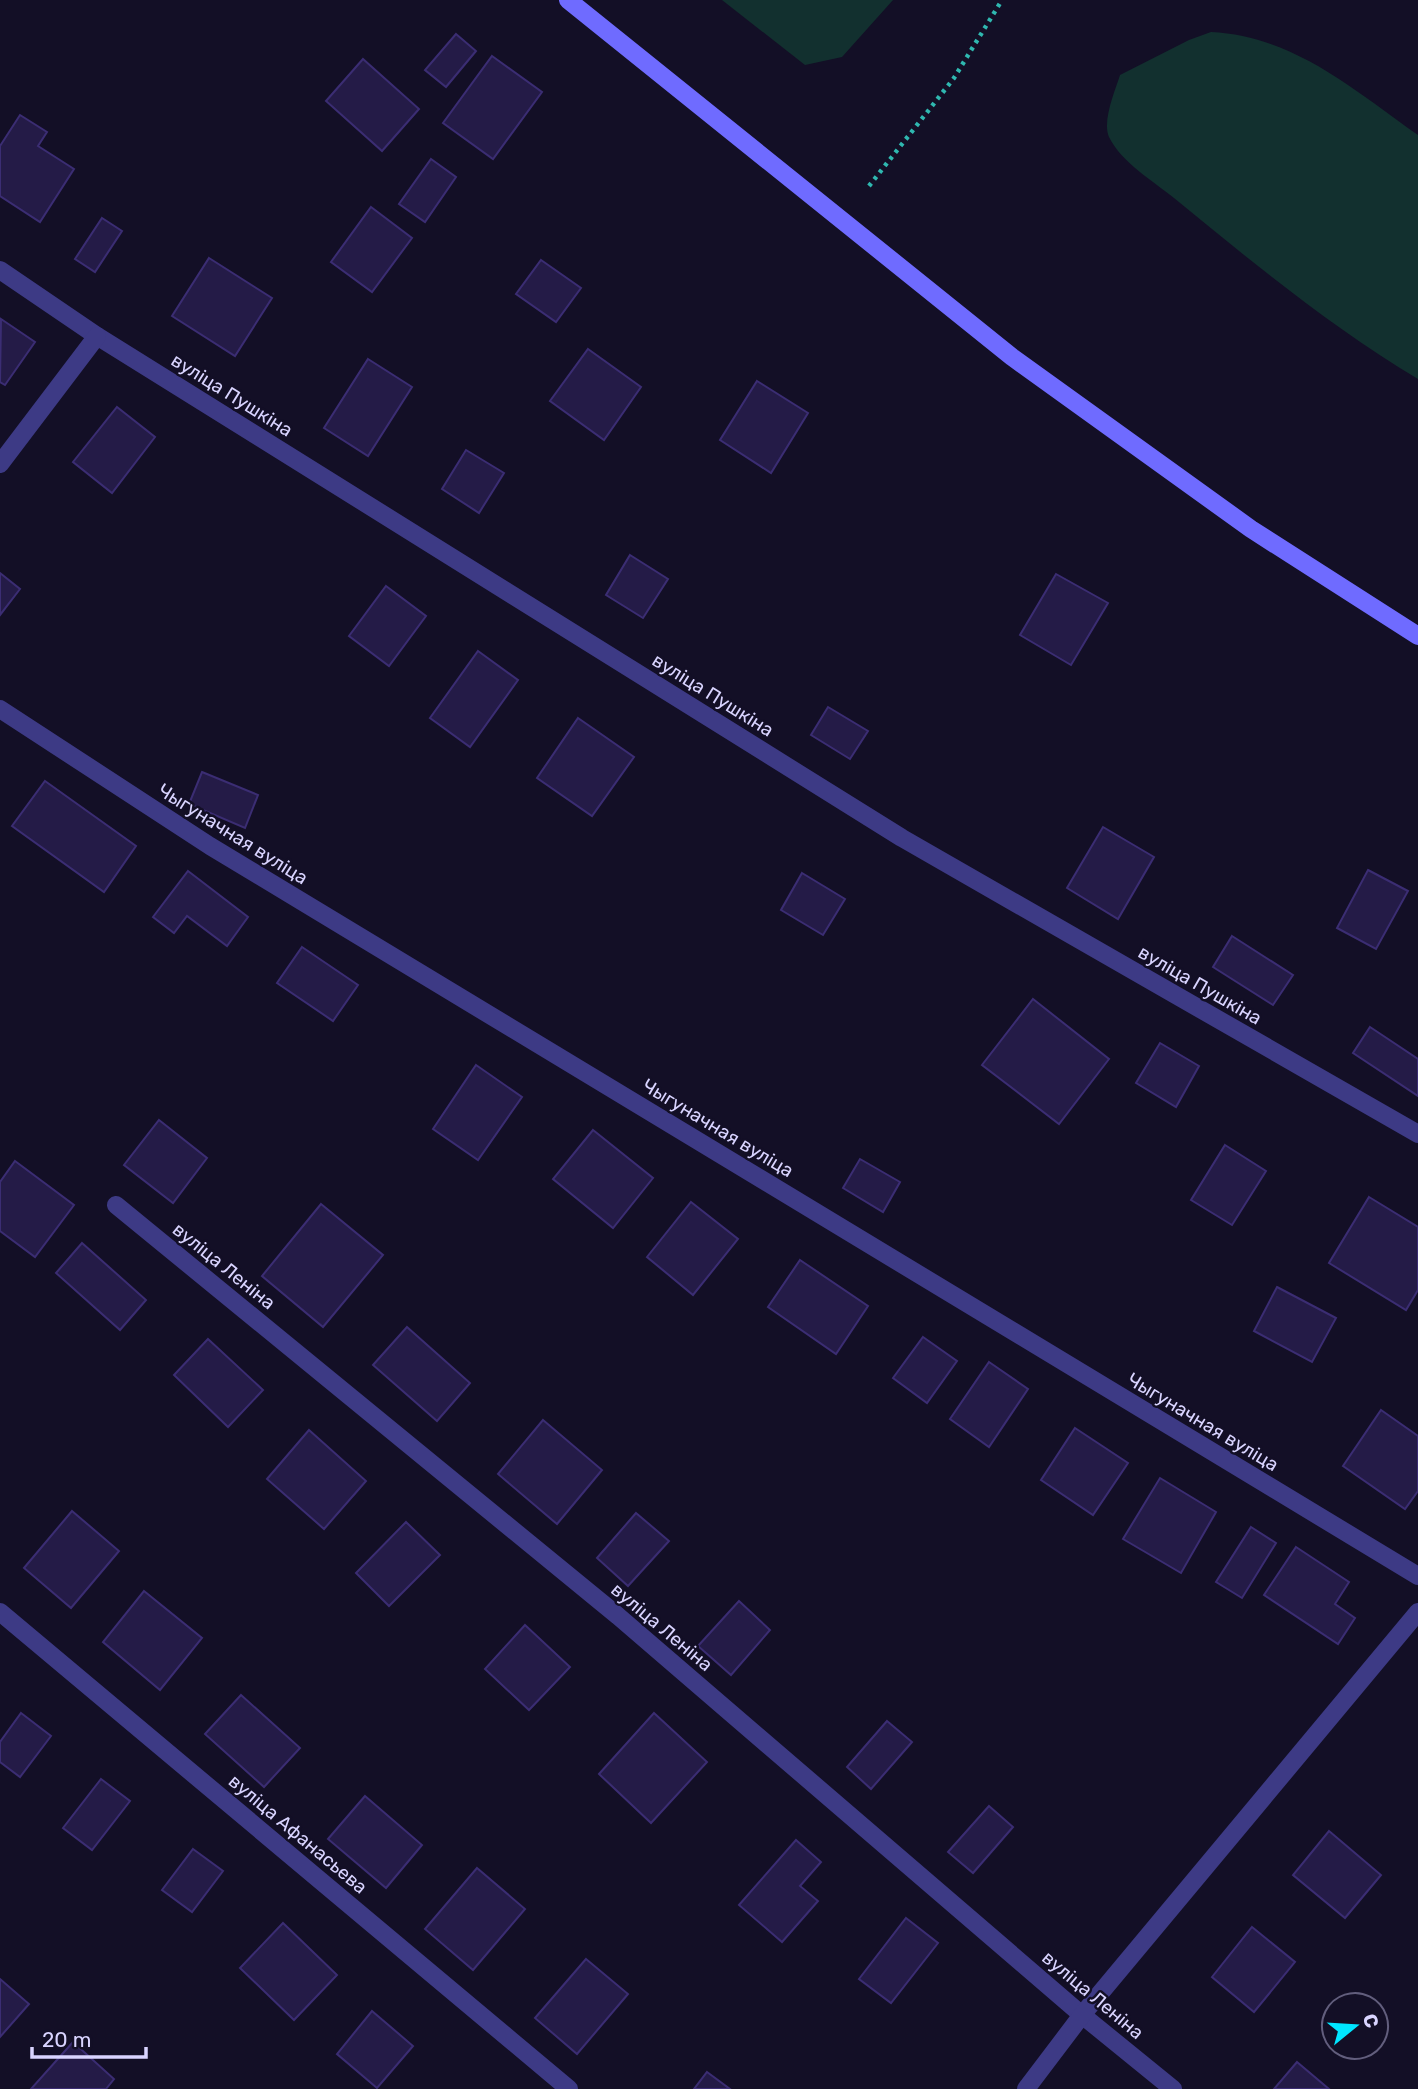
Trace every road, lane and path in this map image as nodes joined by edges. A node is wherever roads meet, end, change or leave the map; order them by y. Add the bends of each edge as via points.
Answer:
1 (568, 0) edge
2 (1003, 0) edge
3 (869, 186) dead end
4 (0, 270) edge
5 (97, 335) junction
6 (0, 464) edge
7 (1418, 636) edge
8 (0, 709) edge
9 (1418, 1134) edge
10 (117, 1205) dead end
11 (1418, 1576) edge
12 (0, 1612) edge
13 (1418, 1612) edge
14 (1082, 2015) junction
15 (569, 2089) edge
16 (1026, 2089) edge
17 (1173, 2089) edge

1 - 7 street via 1012,357 1251,529
2 - 3 path via 954,78
4 - 5 street, вуліца Пушкіна
5 - 6 street
5 - 9 street, вуліца Пушкіна via 902,838
8 - 11 street, Чыгуначная вуліца via 210,846
10 - 14 street, вуліца Леніна via 618,1616
12 - 15 street, вуліца Афанасьева
13 - 14 street
14 - 16 street
14 - 17 street, вуліца Леніна

